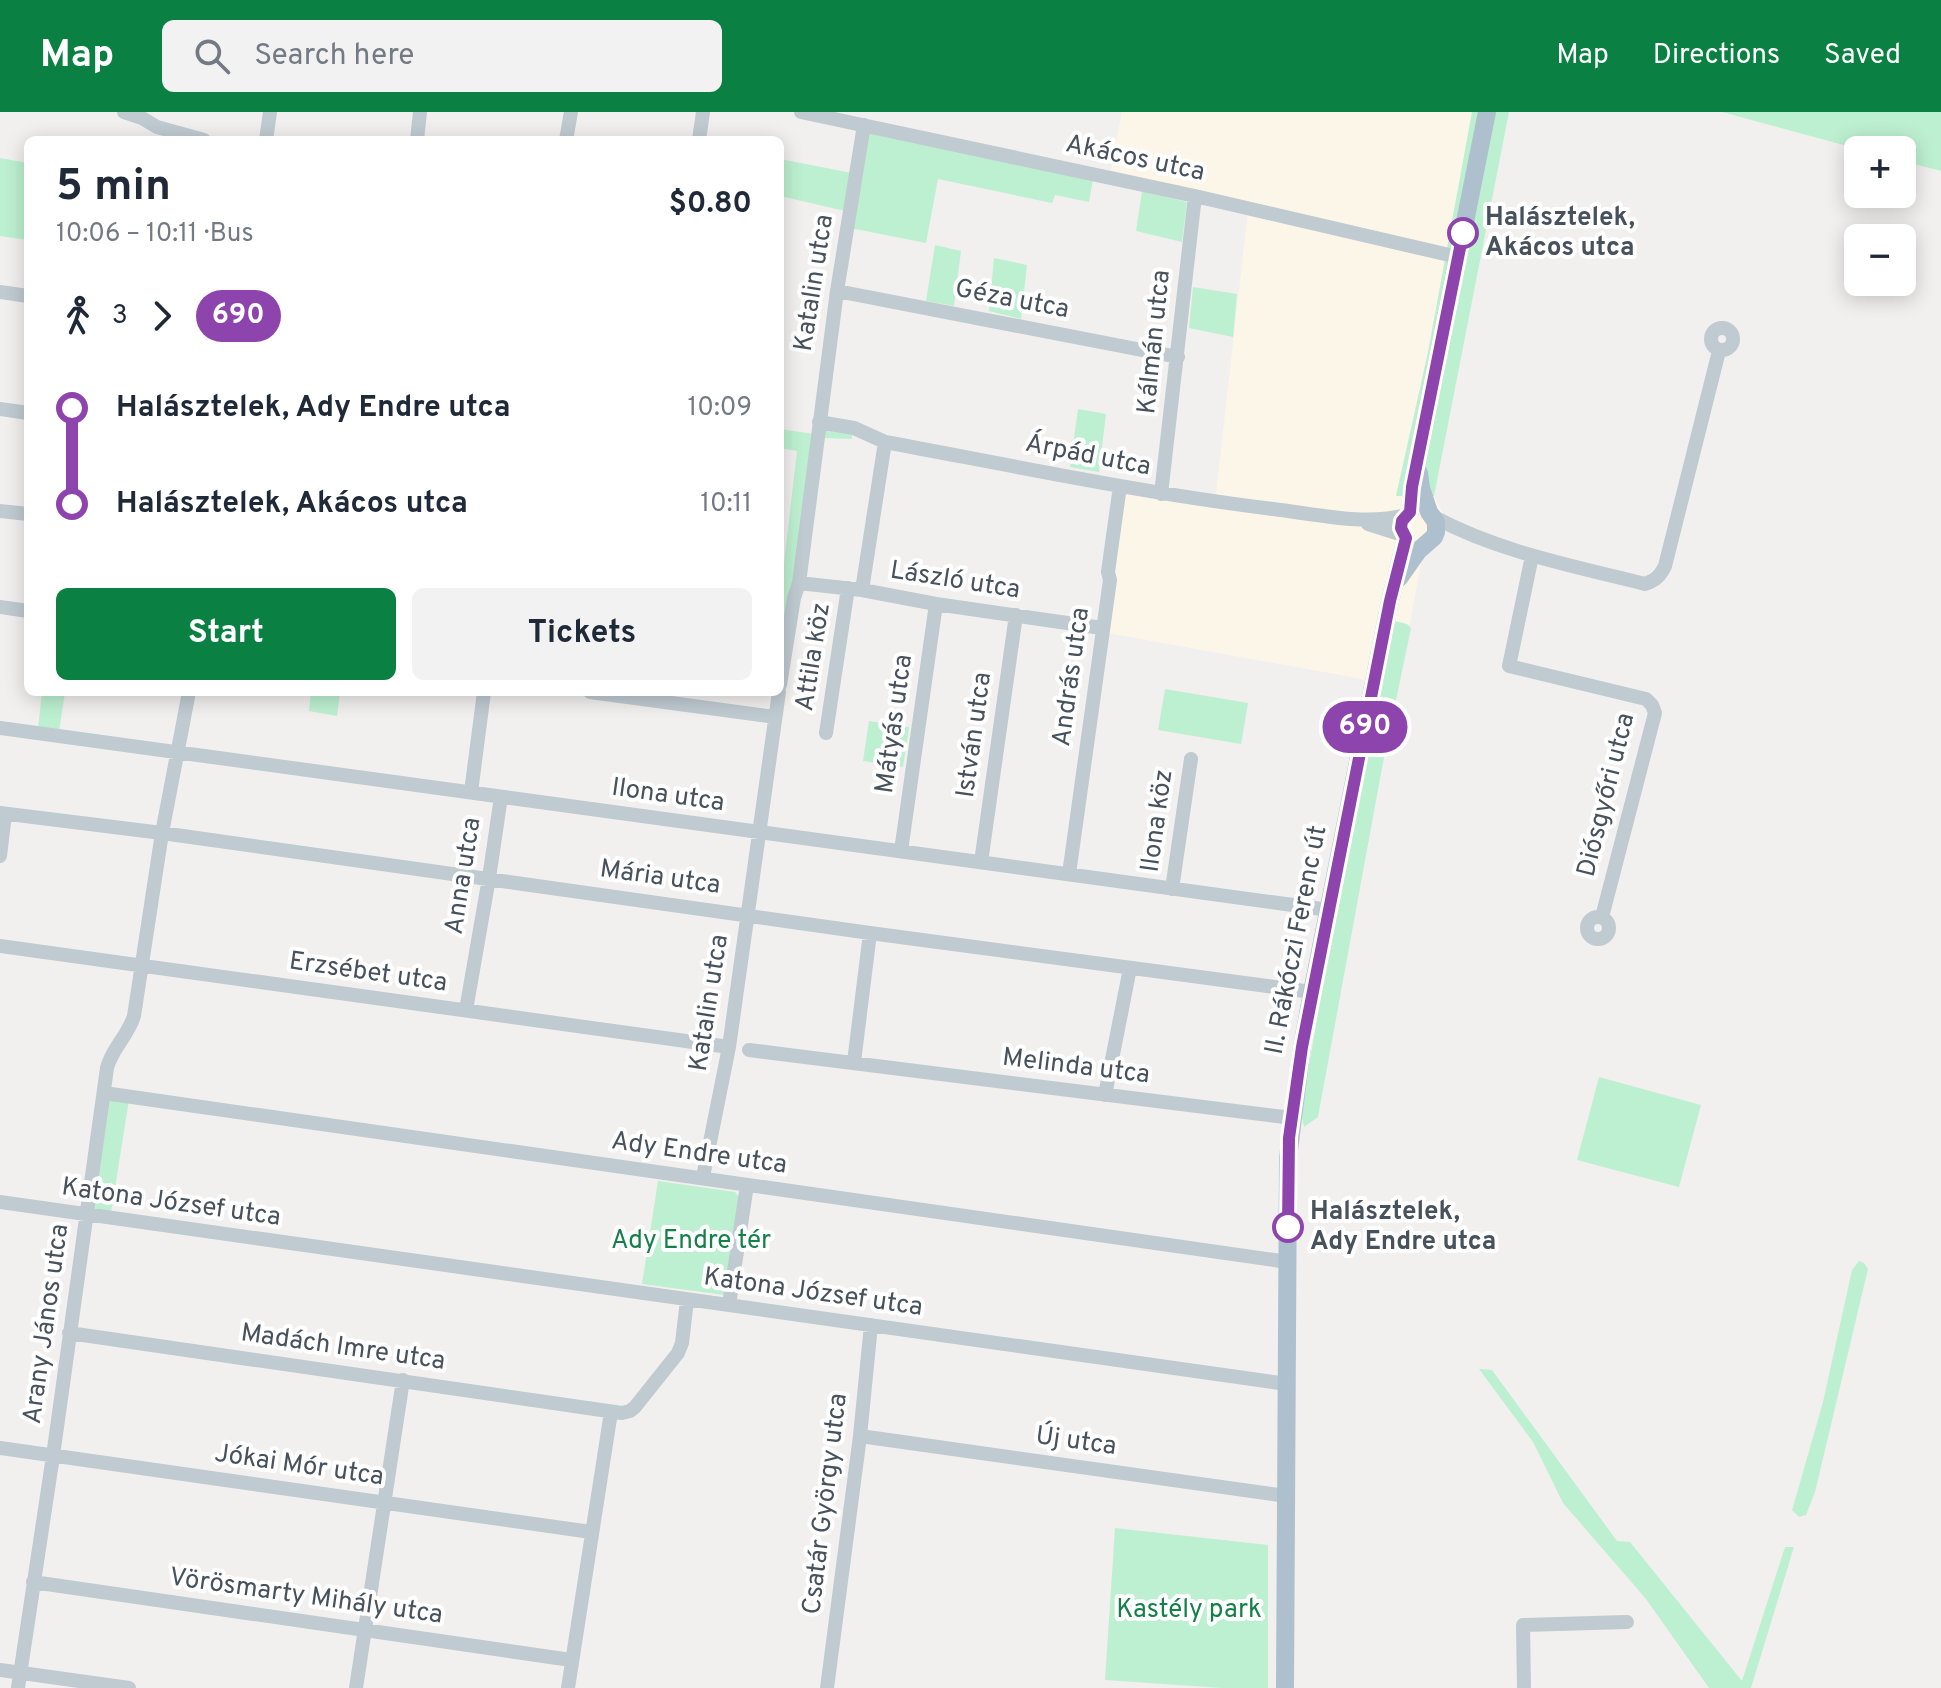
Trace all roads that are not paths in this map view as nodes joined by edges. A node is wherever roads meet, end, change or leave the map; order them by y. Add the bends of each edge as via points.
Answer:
1 (124, 112) edge
2 (270, 112) edge
3 (420, 112) edge
4 (571, 112) edge
5 (703, 112) edge
6 (801, 112) edge
7 (1487, 112) edge
8 (864, 125) junction
9 (190, 136) edge
10 (267, 136) edge
11 (417, 136) edge
12 (567, 136) edge
13 (700, 136) edge
14 (1195, 196) junction
15 (1458, 257) junction
16 (837, 291) junction
17 (0, 292) edge
18 (24, 295) edge
19 (1719, 351) dead end
20 (1178, 357) junction
21 (0, 409) edge
22 (24, 412) edge
23 (819, 422) junction
24 (885, 442) junction
25 (1120, 486) junction
26 (1161, 494) junction
27 (0, 511) edge
28 (24, 514) edge
29 (1420, 514) junction
30 (1353, 518) junction
31 (1466, 534) junction
32 (1404, 537) junction
33 (1430, 540) junction
34 (1532, 556) junction
35 (799, 583) junction
36 (855, 589) junction
37 (1393, 590) junction
38 (936, 604) junction
39 (0, 607) edge
40 (24, 610) edge
41 (1016, 615) junction
42 (1102, 628) junction
43 (784, 660) edge
44 (188, 696) edge
45 (483, 696) edge
46 (620, 696) edge
47 (778, 696) edge
48 (775, 717) junction
49 (0, 728) edge
50 (826, 733) dead end
51 (176, 751) junction
52 (1191, 759) dead end
53 (471, 792) junction
54 (501, 797) junction
55 (2, 814) edge
56 (162, 833) junction
57 (759, 833) junction
58 (901, 851) junction
59 (0, 856) edge
60 (981, 862) junction
61 (1069, 874) junction
62 (489, 878) junction
63 (1172, 889) junction
64 (1329, 910) junction
65 (748, 915) junction
66 (1602, 917) dead end
67 (870, 933) junction
68 (0, 946) edge
69 (142, 967) junction
70 (1130, 968) junction
71 (1312, 992) junction
72 (466, 1010) junction
73 (729, 1047) junction
74 (749, 1050) dead end
75 (854, 1062) junction
76 (104, 1093) junction
77 (1105, 1095) junction
78 (1292, 1118) junction
79 (703, 1177) junction
80 (747, 1185) junction
81 (0, 1202) edge
82 (86, 1215) junction
83 (1288, 1262) junction
84 (687, 1300) junction
85 (729, 1305) junction
86 (871, 1325) junction
87 (69, 1333) junction
88 (403, 1380) junction
89 (1287, 1384) junction
90 (611, 1412) junction
91 (860, 1436) junction
92 (0, 1448) edge
93 (53, 1456) junction
94 (1286, 1496) junction
95 (384, 1503) junction
96 (591, 1532) junction
97 (33, 1582) junction
98 (1627, 1622) dead end
99 (364, 1629) junction
100 (571, 1660) junction
101 (0, 1670) edge
102 (19, 1680) edge
103 (129, 1688) edge
104 (356, 1688) edge
105 (568, 1688) edge
106 (827, 1688) edge
107 (1285, 1688) edge
108 (1524, 1688) edge

1 - 9 street
2 - 10 street
3 - 11 street
4 - 12 street
5 - 13 street
6 - 8 street, Akácos utca
7 - 15 main road, II. Rákóczi Ferenc út
8 - 14 street, Akácos utca
8 - 16 street, Katalin utca
14 - 15 street, Akácos utca
14 - 20 street, Kálmán utca
15 - 29 main road, II. Rákóczi Ferenc út via 1412,487
16 - 20 street, Géza utca
16 - 23 street, Katalin utca
17 - 18 street
19 - 34 street via 1660,576 1645,584
20 - 26 street, Kálmán utca
21 - 22 street
23 - 24 street, Árpád utca via 854,428
23 - 35 street, Katalin utca
24 - 25 street, Árpád utca
24 - 36 street, Attila köz
25 - 26 street, Árpád utca
25 - 42 street, András utca
26 - 30 street, Árpád utca
27 - 28 street
29 - 30 street, Árpád utca
29 - 31 street
29 - 32 main road, II. Rákóczi Ferenc út via 1401,528
29 - 33 main road, II. Rákóczi Ferenc út via 1437,527
30 - 32 street, Árpád utca
31 - 33 street
31 - 34 street
32 - 33 main road via 1418,545
32 - 37 main road, II. Rákóczi Ferenc út
33 - 37 main road, II. Rákóczi Ferenc út
34 - 66 street, Diósgyőri utca via 1509,666 1646,699 1655,713
35 - 36 street, László utca
35 - 43 street, Katalin utca
36 - 38 street, László utca
36 - 50 street, Attila köz
37 - 64 main road, II. Rákóczi Ferenc út
38 - 41 street, László utca
38 - 58 street, Mátyás utca
39 - 40 street
41 - 42 street, László utca
41 - 60 street, István utca
42 - 61 street, András utca
44 - 51 street, Arany János utca
45 - 53 street
46 - 48 street
47 - 48 street, Katalin utca
48 - 57 street, Katalin utca
49 - 51 street, Ilona utca
51 - 53 street, Ilona utca
51 - 56 street, Arany János utca
52 - 63 street, Ilona köz
53 - 54 street, Ilona utca
54 - 57 street, Ilona utca
54 - 62 street, Anna utca
55 - 56 street, Mária utca
55 - 59 street
56 - 62 street, Mária utca
56 - 69 street, Arany János utca
57 - 58 street, Ilona utca
57 - 65 street, Katalin utca
58 - 60 street, Ilona utca
60 - 61 street, Ilona utca
61 - 63 street, Ilona utca
62 - 65 street, Mária utca
62 - 72 street, Anna utca
63 - 64 street, Ilona utca
64 - 71 main road, II. Rákóczi Ferenc út
65 - 67 street, Mária utca
65 - 73 street, Katalin utca
67 - 70 street, Mária utca
67 - 75 street
68 - 69 street, Erzsébet utca
69 - 72 street, Erzsébet utca
69 - 76 street, Arany János utca via 134,1016 109,1057
70 - 71 street, Mária utca
70 - 77 street
71 - 78 main road, II. Rákóczi Ferenc út
72 - 73 street, Erzsébet utca
73 - 79 street, Katalin utca
74 - 75 street, Melinda utca
75 - 77 street, Melinda utca
76 - 79 street, Ady Endre utca
76 - 82 street, Arany János utca
77 - 78 street, Melinda utca
78 - 83 main road, II. Rákóczi Ferenc út
79 - 80 street, Ady Endre utca
80 - 83 street, Ady Endre utca
80 - 85 street
81 - 82 street, Katona József utca
82 - 84 street, Katona József utca
82 - 87 street, Arany János utca
83 - 89 main road, II. Rákóczi Ferenc út
84 - 85 street, Katona József utca
84 - 90 street via 678,1353 635,1407
85 - 86 street, Katona József utca
86 - 89 street, Katona József utca
86 - 91 street, Csatár György utca
87 - 88 street, Madách Imre utca
87 - 93 street, Arany János utca
88 - 90 street, Madách Imre utca
88 - 95 street
89 - 94 main road, II. Rákóczi Ferenc út
90 - 96 street
91 - 94 street, Új utca
91 - 106 street, Csatár György utca
92 - 93 street, Jókai Mór utca
93 - 95 street, Jókai Mór utca
93 - 97 street, Arany János utca
94 - 107 main road, II. Rákóczi Ferenc út
95 - 96 street, Jókai Mór utca
95 - 99 street
96 - 100 street
97 - 99 street, Vörösmarty Mihály utca
97 - 102 street, Arany János utca
98 - 108 street via 1523,1625
99 - 100 street, Vörösmarty Mihály utca
99 - 104 street
100 - 105 street
101 - 102 street
102 - 103 street

